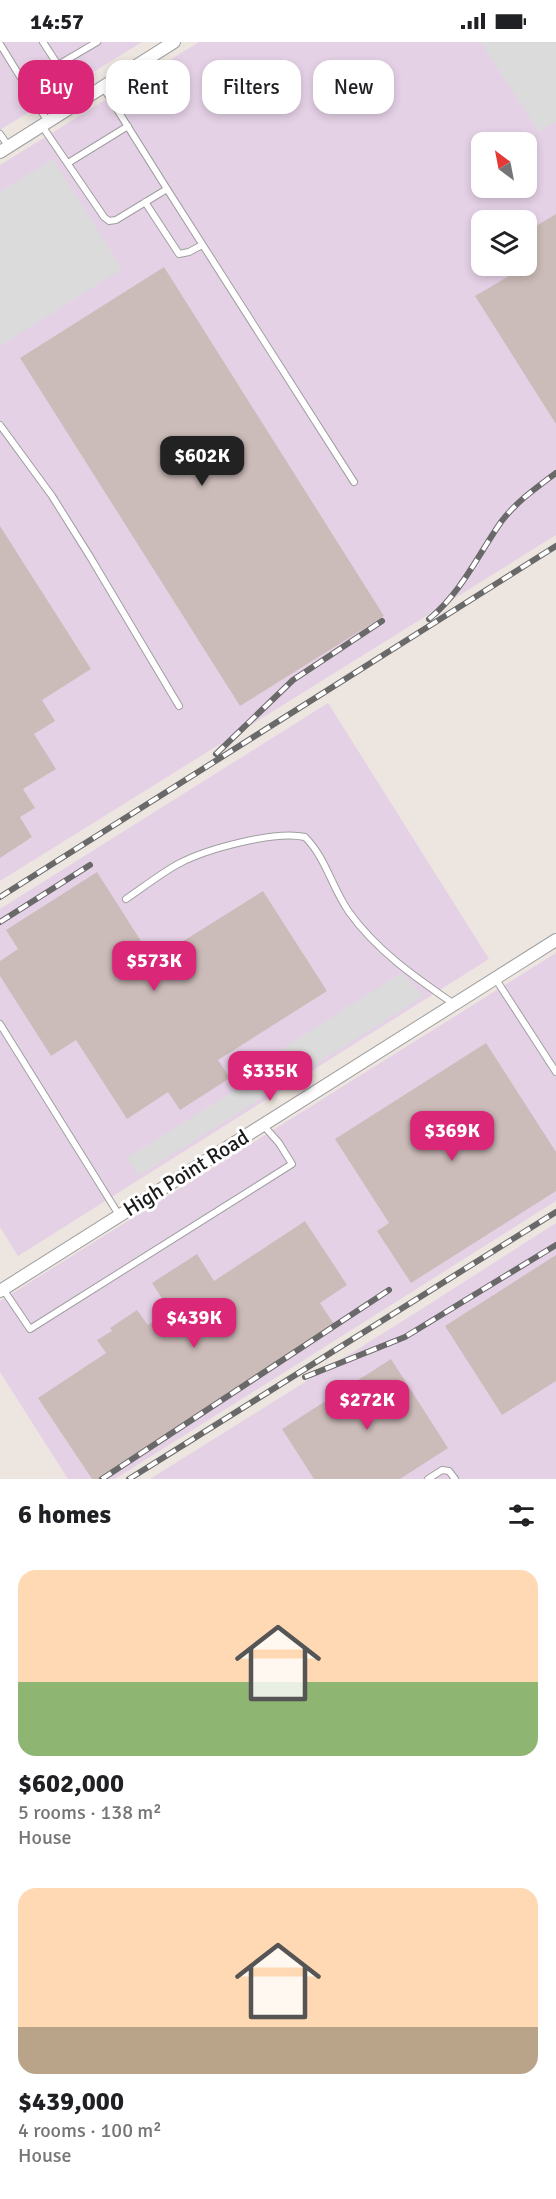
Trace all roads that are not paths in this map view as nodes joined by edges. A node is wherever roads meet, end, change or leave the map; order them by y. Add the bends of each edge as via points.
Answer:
1 (43, 42) edge
2 (97, 42) edge
3 (174, 42) edge
4 (0, 44) edge
5 (104, 87) junction
6 (45, 124) junction
7 (128, 126) junction
8 (0, 134) edge
9 (4, 149) edge
10 (68, 164) junction
11 (167, 189) junction
12 (145, 202) junction
13 (202, 245) junction
14 (0, 425) edge
15 (354, 482) dead end
16 (179, 706) dead end
17 (126, 898) dead end
18 (556, 940) edge
19 (495, 978) junction
20 (454, 1004) junction
21 (0, 1024) edge
22 (556, 1072) edge
23 (262, 1124) junction
24 (119, 1215) junction
25 (1, 1290) edge
26 (428, 1479) edge
27 (456, 1479) edge

1 - 2 lane via 58,65
3 - 5 street
4 - 6 lane
5 - 6 street
5 - 7 lane
6 - 9 street
6 - 10 lane
7 - 10 lane
7 - 11 lane
8 - 9 lane
10 - 12 lane via 109,221
11 - 12 lane
11 - 13 lane
12 - 13 lane via 179,254
13 - 15 lane
14 - 16 lane via 52,496
17 - 20 lane via 181,862 270,835 305,837 322,860 333,888 368,936
18 - 19 street, High Point Road
19 - 20 street, High Point Road
19 - 22 lane
20 - 23 street, High Point Road
21 - 24 lane
23 - 24 street, High Point Road
23 - 25 lane via 292,1164 30,1329
24 - 25 street, High Point Road
26 - 27 lane via 442,1470

